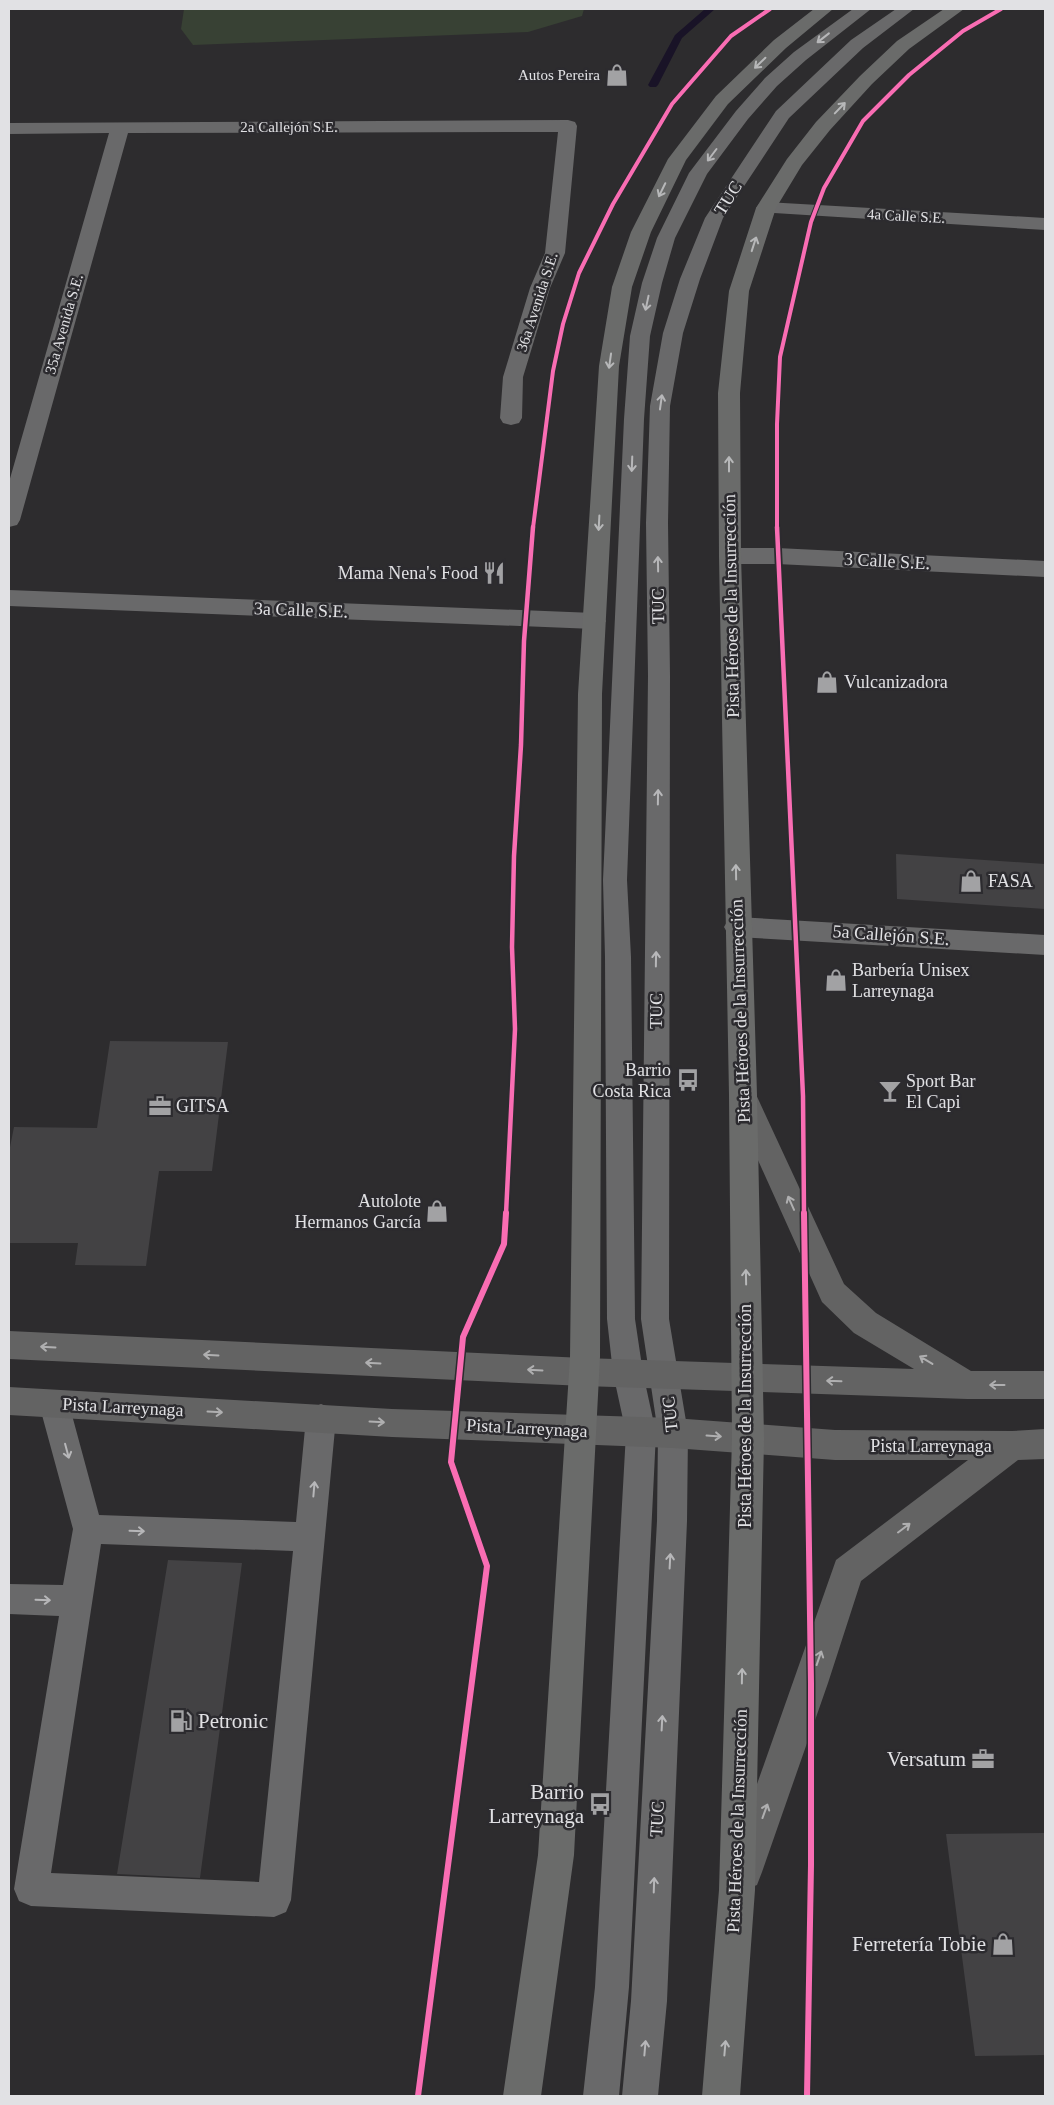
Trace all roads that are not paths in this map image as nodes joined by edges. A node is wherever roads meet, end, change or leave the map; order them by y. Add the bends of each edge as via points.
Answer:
1 (824, 9) edge
2 (862, 9) edge
3 (906, 9) edge
4 (955, 9) edge
5 (568, 126) joint
6 (9, 128) edge
7 (120, 128) junction
8 (766, 208) junction
9 (1045, 224) edge
10 (511, 418) dead end
11 (9, 520) edge
12 (730, 556) junction
13 (1045, 569) edge
14 (9, 598) edge
15 (594, 622) junction
16 (737, 927) junction
17 (1045, 945) edge
18 (742, 1095) junction
19 (9, 1345) edge
20 (584, 1372) junction
21 (628, 1373) junction
22 (665, 1374) junction
23 (747, 1378) junction
24 (968, 1385) junction
25 (1045, 1385) edge
26 (9, 1401) edge
27 (54, 1404) junction
28 (320, 1418) junction
29 (582, 1431) junction
30 (640, 1433) junction
31 (673, 1433) junction
32 (748, 1438) junction
33 (1045, 1444) edge
34 (1012, 1446) junction
35 (88, 1529) junction
36 (309, 1537) junction
37 (9, 1598) edge
38 (77, 1601) junction
39 (737, 1890) junction
40 (522, 2096) edge
41 (601, 2096) edge
42 (640, 2096) edge
43 (721, 2096) edge

1 -> 15 main road via 780,44 722,100 677,159 641,232 622,287 608,366
2 -> 21 lane, TUC via 771,82 698,173 666,238 640,336 615,880 621,1319
22 -> 3 lane, TUC via 654,1319 659,686 657,523 662,397 676,324 714,218 782,115 857,44
8 -> 4 main road, Pista Héroes de la Insurrección via 794,163 866,80 903,46
5 - 7 street, 2a Callejón S.E.
5 - 10 street, 36a Avenida S.E. via 555,253 540,288 514,377
6 - 7 street, 2a Callejón S.E.
7 - 11 street, 35a Avenida S.E.
8 - 9 street, 4a Calle S.E.
12 -> 8 main road, Pista Héroes de la Insurrección via 729,393 739,291
12 - 13 street, 3 Calle S.E.
16 -> 12 main road, Pista Héroes de la Insurrección
14 - 15 street, 3a Calle S.E.
15 - 20 main road via 590,694
16 - 17 street, 5a Callejón S.E.
16 - 18 main road, Pista Héroes de la Insurrección
23 -> 18 main road, Pista Héroes de la Insurrección
24 -> 18 main road via 865,1323 833,1293
20 -> 19 main road
20 - 21 main road
20 - 29 main road
21 - 22 main road
21 - 30 lane, TUC
22 - 23 main road
22 - 31 lane, TUC
24 -> 23 main road
23 - 32 main road, Pista Héroes de la Insurrección
25 -> 24 main road
26 - 27 main road, Pista Larreynaga
27 -> 28 main road, Pista Larreynaga
27 -> 35 lane
28 -> 29 main road, Pista Larreynaga
36 -> 28 lane
29 - 30 main road, Pista Larreynaga
29 - 40 main road via 556,1855
30 - 31 main road, Pista Larreynaga
30 - 41 lane, TUC via 612,1987
31 -> 32 main road, Pista Larreynaga
42 -> 31 lane, TUC via 649,2001 671,1547
32 - 34 main road, Pista Larreynaga via 835,1445
39 -> 32 main road, Pista Héroes de la Insurrección
33 - 34 main road, Pista Larreynaga
39 -> 34 main road via 848,1571
35 -> 36 lane
35 - 38 lane
36 - 38 lane via 274,1900 31,1889
37 -> 38 lane
43 -> 39 main road, Pista Héroes de la Insurrección

